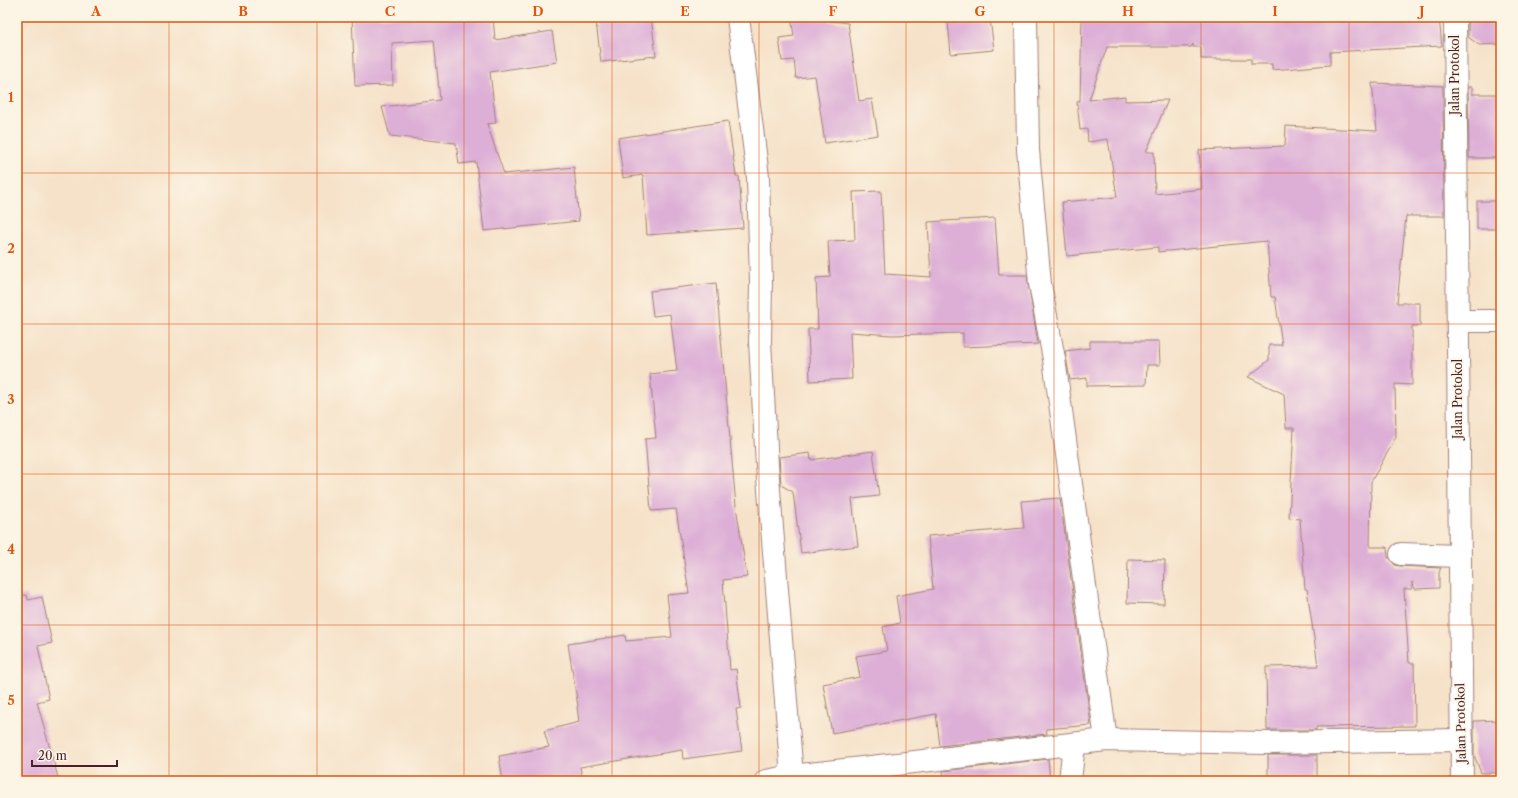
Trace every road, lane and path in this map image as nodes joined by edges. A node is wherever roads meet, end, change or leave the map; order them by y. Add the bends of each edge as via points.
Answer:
1 (738, 17) edge
2 (1026, 17) edge
3 (1455, 17) edge
4 (1501, 321) edge
5 (1458, 322) junction
6 (1401, 554) dead end
7 (1459, 556) junction
8 (1106, 740) junction
9 (1462, 740) junction
10 (1074, 744) junction
11 (792, 776) junction
12 (766, 781) edge
13 (1070, 781) edge
14 (1462, 781) edge

1 - 11 street via 758,177 760,342 765,442
2 - 8 street via 1028,150 1040,284 1054,359
3 - 5 street, Jalan Protokol
4 - 5 street
5 - 7 street, Jalan Protokol
6 - 7 street
7 - 9 street, Jalan Protokol
8 - 9 street
8 - 10 street
9 - 14 street, Jalan Protokol
10 - 11 street
10 - 13 street
11 - 12 street

